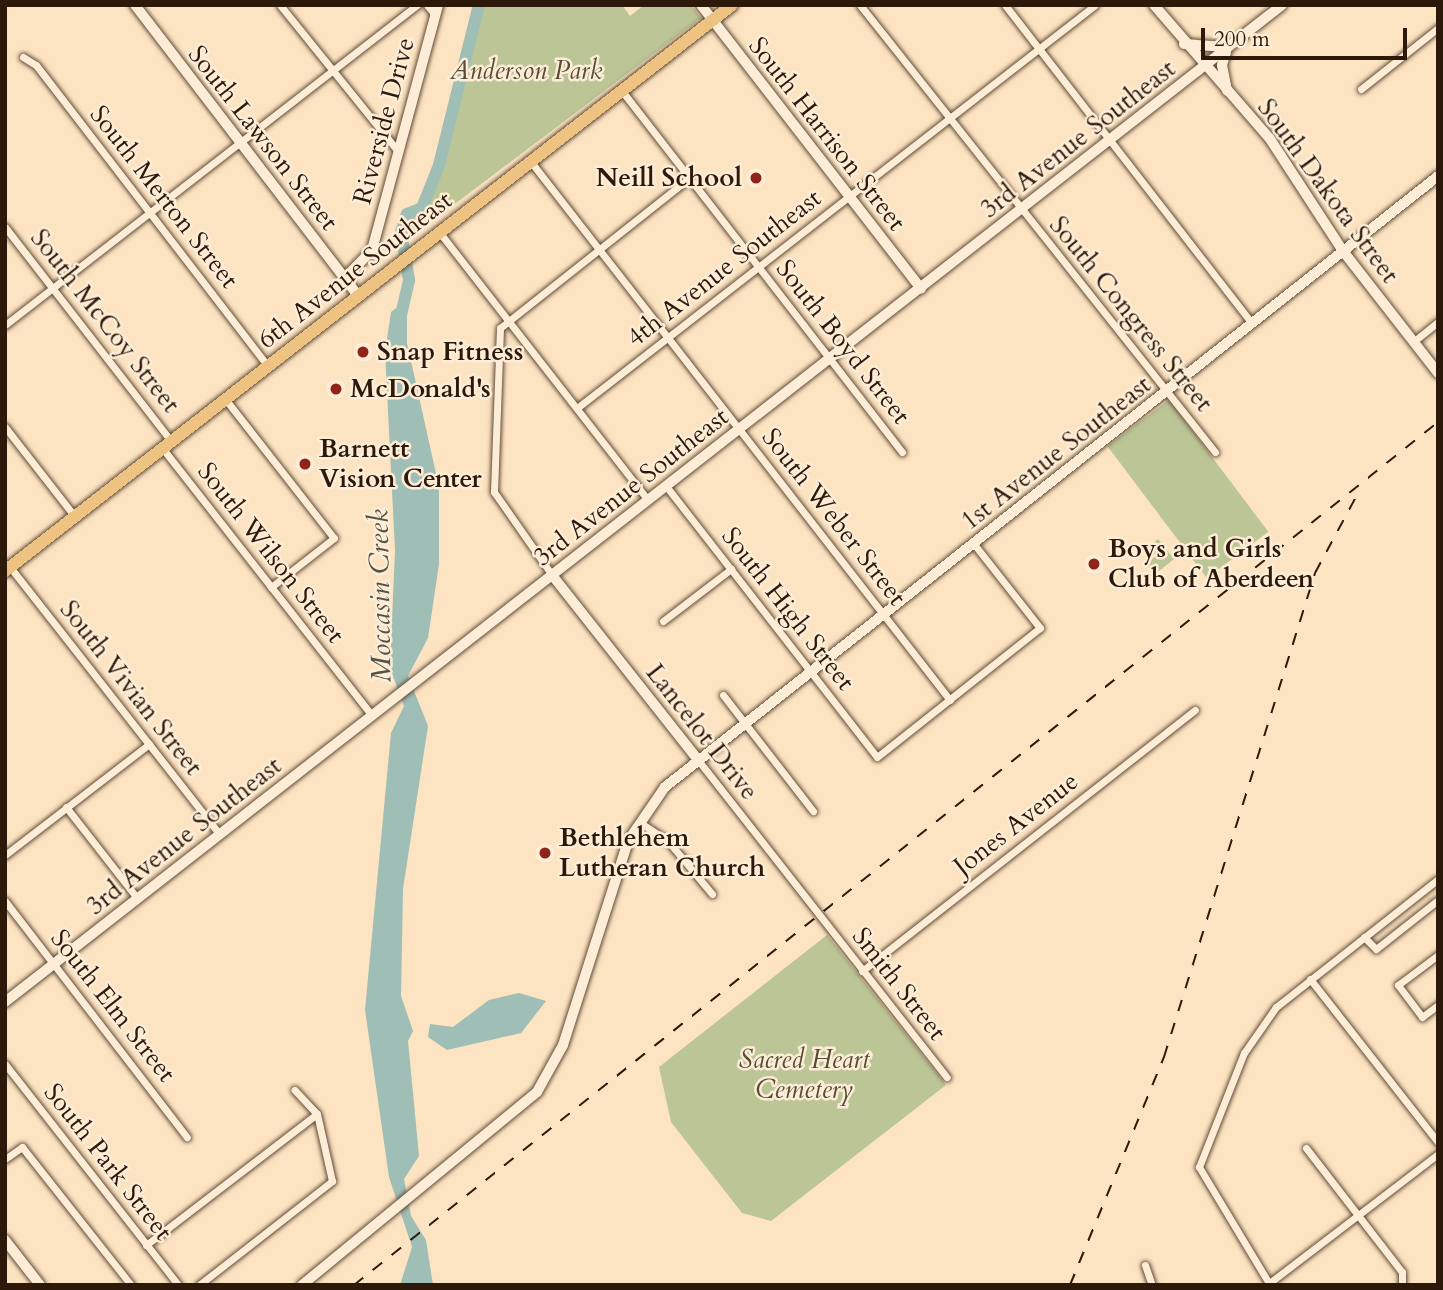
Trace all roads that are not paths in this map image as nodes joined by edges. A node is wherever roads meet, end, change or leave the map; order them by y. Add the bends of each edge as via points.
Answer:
1 (135, 5) edge
2 (280, 5) edge
3 (417, 5) edge
4 (426, 5) edge
5 (701, 5) edge
6 (732, 5) edge
7 (860, 5) edge
8 (1005, 5) edge
9 (1095, 5) edge
10 (1154, 5) edge
11 (1282, 5) edge
12 (436, 10) edge
13 (712, 20) junction
14 (1438, 28) edge
15 (1184, 43) junction
16 (1231, 46) junction
17 (1040, 50) junction
18 (23, 57) dead end
19 (1203, 68) junction
20 (331, 72) junction
21 (1361, 89) dead end
22 (622, 91) junction
23 (1230, 97) junction
24 (949, 119) junction
25 (1111, 140) junction
26 (241, 143) junction
27 (398, 150) junction
28 (531, 162) junction
29 (1438, 176) edge
30 (688, 178) junction
31 (850, 197) junction
32 (1021, 211) junction
33 (150, 213) junction
34 (5, 227) edge
35 (440, 233) junction
36 (597, 247) junction
37 (1343, 251) junction
38 (759, 268) junction
39 (345, 278) junction
40 (53, 288) junction
41 (921, 289) junction
42 (358, 296) junction
43 (506, 318) junction
44 (1438, 322) edge
45 (1252, 323) junction
46 (5, 325) edge
47 (668, 338) junction
48 (1413, 342) junction
49 (830, 359) junction
50 (268, 366) junction
51 (1438, 373) edge
52 (1164, 394) junction
53 (226, 400) junction
54 (577, 408) junction
55 (5, 427) edge
56 (739, 429) junction
57 (167, 445) junction
58 (902, 452) dead end
59 (1215, 452) dead end
60 (666, 486) junction
61 (648, 500) junction
62 (75, 517) junction
63 (974, 544) junction
64 (8, 569) edge
65 (731, 569) junction
66 (552, 575) junction
67 (271, 587) junction
68 (884, 615) junction
69 (663, 621) dead end
70 (810, 672) junction
71 (723, 695) dead end
72 (950, 699) junction
73 (1195, 710) dead end
74 (372, 716) junction
75 (745, 723) junction
76 (149, 744) junction
77 (698, 760) junction
78 (66, 807) junction
79 (813, 811) dead end
80 (638, 822) junction
81 (219, 834) junction
82 (5, 855) edge
83 (1438, 879) edge
84 (712, 894) dead end
85 (137, 898) junction
86 (5, 901) edge
87 (1438, 901) edge
88 (819, 916) joint
89 (1364, 937) junction
90 (1438, 955) edge
91 (53, 964) junction
92 (862, 971) junction
93 (1310, 979) junction
94 (5, 1002) edge
95 (1438, 1005) edge
96 (5, 1064) edge
97 (947, 1077) dead end
98 (295, 1090) dead end
99 (317, 1114) junction
100 (187, 1137) dead end
101 (1438, 1142) edge
102 (1306, 1148) dead end
103 (1438, 1154) edge
104 (5, 1159) edge
105 (1358, 1214) junction
106 (5, 1240) edge
107 (146, 1245) junction
108 (1144, 1265) dead end
109 (1269, 1284) edge
110 (40, 1285) edge
111 (131, 1285) edge
112 (178, 1285) edge
113 (199, 1285) edge
114 (302, 1285) edge
115 (1152, 1285) edge
116 (1402, 1285) edge

1 - 26 street, South Lawson Street
2 - 20 street
3 - 20 street
4 - 12 street
5 - 13 street, South Harrison Street
6 - 13 highway, 6th Avenue Southeast
7 - 24 street, South Congress Street
8 - 17 street
9 - 17 street, 4th Avenue Southeast
10 - 15 street, South Dakota Street
11 - 16 street, 3rd Avenue Southeast
12 - 27 street, Riverside Drive
13 - 22 highway, 6th Avenue Southeast
13 - 31 street, South Harrison Street
14 - 21 street
15 - 16 street via 1207,50
15 - 19 street, South Dakota Street
16 - 19 street, 3rd Avenue Southeast
16 - 23 street via 1222,65
17 - 24 street, 4th Avenue Southeast
17 - 25 street
18 - 33 street, South Merton Street via 36,65
19 - 23 street, South Dakota Street
19 - 25 street, 3rd Avenue Southeast
20 - 26 street
20 - 27 street
22 - 28 highway, 6th Avenue Southeast
22 - 30 street, South Boyd Street
23 - 37 street, South Dakota Street via 1280,152
24 - 31 street, 4th Avenue Southeast
24 - 32 street, South Congress Street
25 - 32 street, 3rd Avenue Southeast
25 - 45 street
26 - 33 street
26 - 39 street, South Lawson Street
27 - 39 street, Riverside Drive via 369,256
28 - 35 highway, 6th Avenue Southeast
28 - 36 street, South Weber Street
29 - 37 street, 1st Avenue Southeast
30 - 36 street
30 - 38 street, South Boyd Street
31 - 38 street, 4th Avenue Southeast
31 - 41 street, South Harrison Street
32 - 41 street, 3rd Avenue Southeast
32 - 52 street, South Congress Street
33 - 40 street
33 - 50 street, South Merton Street
34 - 40 street, South McCoy Street
35 - 42 highway, 6th Avenue Southeast
35 - 43 street
36 - 43 street
36 - 47 street, South Weber Street
37 - 45 street, 1st Avenue Southeast
37 - 48 street, South Dakota Street
38 - 47 street, 4th Avenue Southeast
38 - 49 street, South Boyd Street
39 - 42 street, South Lawson Street
40 - 46 street
40 - 57 street, South McCoy Street
41 - 49 street, 3rd Avenue Southeast
42 - 50 highway, 6th Avenue Southeast
43 - 54 street
43 - 66 street via 499,335 494,492
44 - 48 street
45 - 52 street, 1st Avenue Southeast
47 - 54 street, 4th Avenue Southeast
47 - 56 street, South Weber Street
48 - 51 street, South Dakota Street
49 - 56 street, 3rd Avenue Southeast
49 - 58 street, South Boyd Street
50 - 53 highway, 6th Avenue Southeast
52 - 59 street, South Congress Street
52 - 63 street, 1st Avenue Southeast
53 - 57 highway, 6th Avenue Southeast
53 - 67 street via 334,538
54 - 61 street
55 - 62 street
56 - 60 street, 3rd Avenue Southeast
56 - 68 street, South Weber Street
57 - 62 highway, 6th Avenue Southeast
57 - 67 street, South Wilson Street
60 - 61 street, 3rd Avenue Southeast
60 - 65 street, South High Street
61 - 66 street, 3rd Avenue Southeast
62 - 64 highway, 6th Avenue Southeast
63 - 68 street, 1st Avenue Southeast
63 - 72 street via 1040,628
64 - 76 street, South Vivian Street
65 - 69 street
65 - 70 street, South High Street
66 - 74 street, 3rd Avenue Southeast
66 - 77 street, Lancelot Drive
67 - 74 street, South Wilson Street
68 - 70 street, 1st Avenue Southeast
68 - 72 street, South Weber Street
70 - 72 street, South High Street via 877,757
70 - 75 street, 1st Avenue Southeast
71 - 75 street
73 - 92 street, Jones Avenue
74 - 81 street, 3rd Avenue Southeast
75 - 77 street, 1st Avenue Southeast
75 - 79 street
76 - 78 street
76 - 81 street, South Vivian Street
77 - 80 street, 1st Avenue Southeast
77 - 88 street, Lancelot Drive
78 - 82 street
78 - 85 street
80 - 84 street via 668,841
80 - 114 street via 552,1069 507,1122
81 - 85 street, 3rd Avenue Southeast
83 - 89 street
85 - 91 street, 3rd Avenue Southeast
86 - 91 street, South Elm Street
87 - 89 street via 1376,949
88 - 92 street, Smith Street
89 - 93 street
90 - 95 street via 1398,985 1422,1017
91 - 94 street, 3rd Avenue Southeast
91 - 100 street, South Elm Street
92 - 97 street, Smith Street
93 - 101 street
93 - 109 street via 1250,1040 1199,1167
96 - 107 street, South Park Street
98 - 99 street
99 - 107 street
99 - 113 street via 332,1181
102 - 105 street
103 - 105 street
104 - 111 street via 23,1147
105 - 109 street
105 - 116 street via 1402,1272
106 - 110 street
107 - 112 street, South Park Street
108 - 115 street

